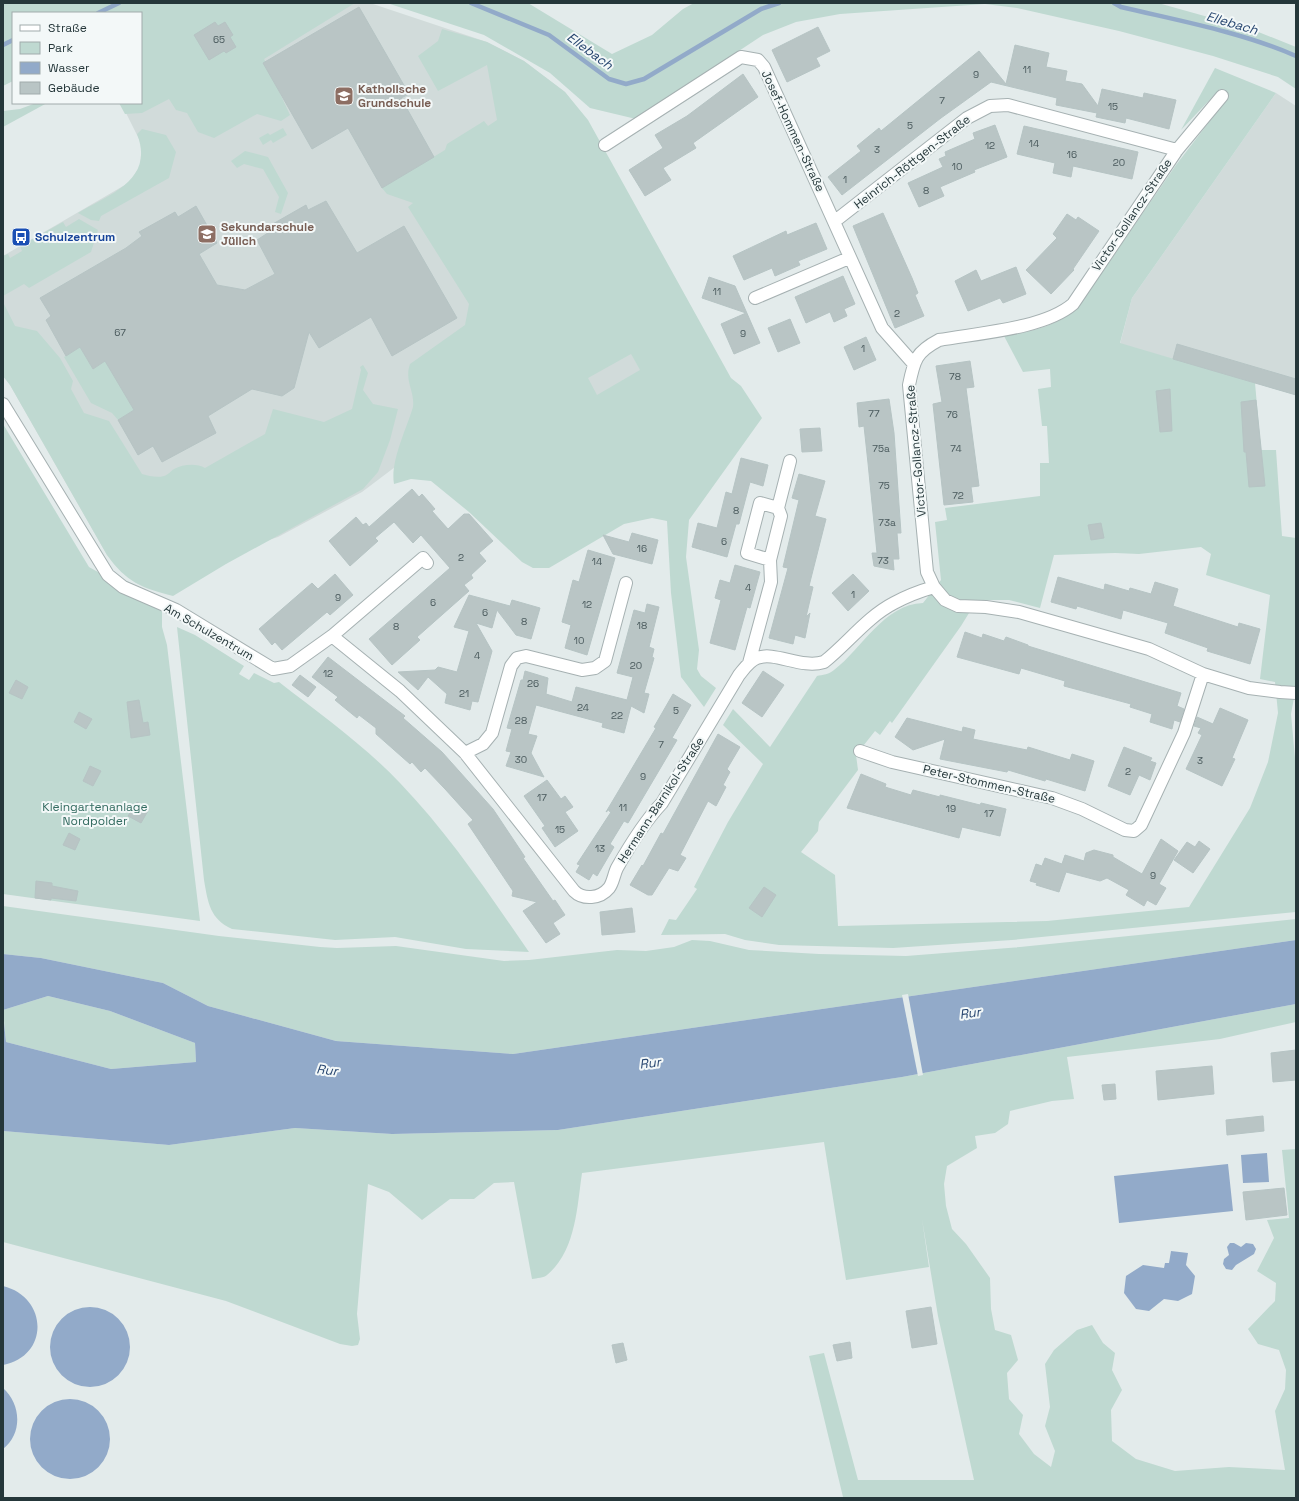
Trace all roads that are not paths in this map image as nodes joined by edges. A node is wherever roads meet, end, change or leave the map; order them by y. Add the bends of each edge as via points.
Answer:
1 (1222, 96) dead end
2 (605, 145) dead end
3 (1176, 150) junction
4 (835, 221) junction
5 (849, 258) junction
6 (755, 298) dead end
7 (913, 363) junction
8 (3, 404) edge
9 (790, 461) dead end
10 (778, 508) junction
11 (770, 560) junction
12 (427, 563) dead end
13 (626, 583) dead end
14 (934, 587) junction
15 (332, 636) junction
16 (749, 663) junction
17 (1203, 674) junction
18 (1296, 693) edge
19 (860, 751) dead end
20 (465, 753) junction

1 - 3 street, Victor-Gollancz-Straße
2 - 4 street, Josef-Hommen-Straße via 741,57 758,60 764,67
3 - 4 street, Heinrich-Röttgen-Straße via 1008,105 990,106 967,118
3 - 7 street, Victor-Gollancz-Straße via 1073,304 1063,313 1022,326 939,340 924,348
4 - 5 street, Josef-Hommen-Straße
5 - 6 street
5 - 7 street, Josef-Hommen-Straße via 882,328
7 - 14 street, Victor-Gollancz-Straße via 909,385 927,572
8 - 15 street, Am Schulzentrum via 108,575 123,587 176,610 273,669 290,666
9 - 10 street
10 - 11 street via 782,516
10 - 11 street via 760,503 747,553
11 - 16 street via 770,582
12 - 15 street, Am Schulzentrum via 423,558
13 - 20 street via 604,661 595,668 582,670 526,656 517,658 511,666 492,733 483,744
14 - 16 street via 893,603 870,620 824,662 815,665 803,664 767,656
14 - 17 street, Victor-Gollancz-Straße via 945,600 958,606 1020,612 1093,632 1149,649
15 - 20 street, Hermann-Barnikol-Straße via 400,690
16 - 20 street, Hermann-Barnikol-Straße via 739,675 662,803 647,819 616,870 610,888 600,895 587,898 574,891
17 - 18 street, Victor-Gollancz-Straße via 1249,688
17 - 19 street, Peter-Stommen-Straße via 1184,733 1141,825 1134,831 1125,830 1052,798 892,762

